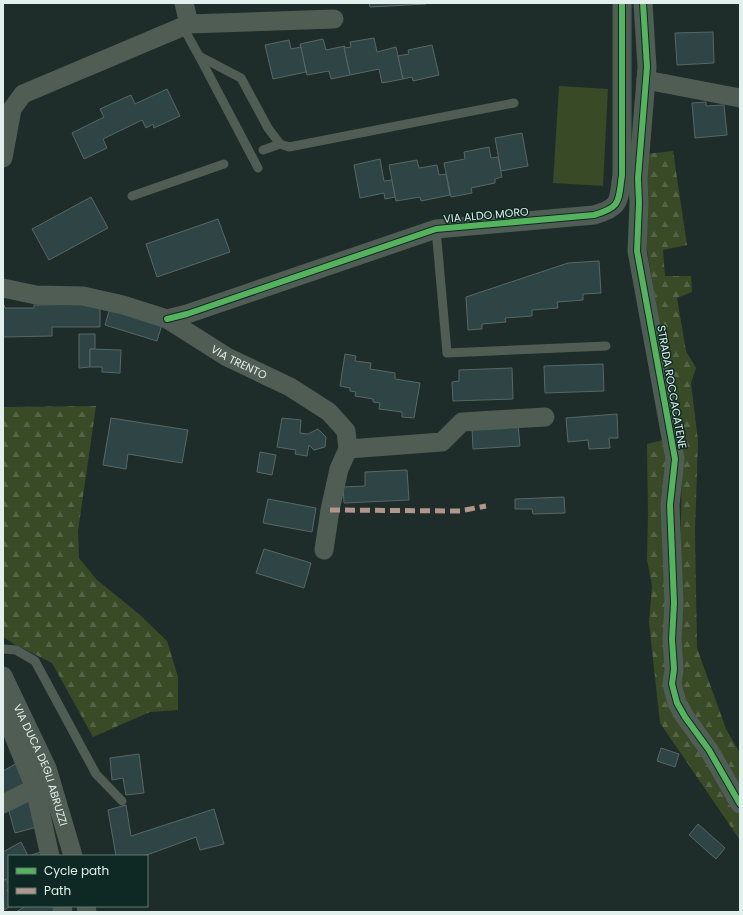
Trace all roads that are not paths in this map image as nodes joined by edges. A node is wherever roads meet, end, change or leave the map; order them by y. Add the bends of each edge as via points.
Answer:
1 (184, 3) edge
2 (622, 3) edge
3 (643, 3) edge
4 (334, 19) dead end
5 (186, 26) junction
6 (199, 56) junction
7 (646, 80) junction
8 (740, 98) edge
9 (514, 103) dead end
10 (280, 144) junction
11 (263, 150) dead end
12 (3, 158) edge
13 (224, 164) dead end
14 (258, 168) dead end
15 (132, 196) dead end
16 (436, 229) junction
17 (3, 288) edge
18 (167, 319) junction
19 (606, 346) dead end
20 (545, 417) dead end
21 (348, 449) junction
22 (324, 550) dead end
23 (3, 650) edge
24 (3, 676) edge
25 (3, 702) edge
26 (34, 788) junction
27 (122, 801) dead end
28 (3, 804) edge
29 (740, 804) edge
30 (50, 855) edge
31 (73, 855) edge

1 - 5 street
2 - 16 street, VIA ALDO MORO via 622,175 618,201 609,210 594,214
3 - 7 street, STRADA ROCCACATENE
4 - 5 street
5 - 6 lane
5 - 12 street via 23,94 12,109
6 - 10 lane via 240,78
6 - 14 lane
7 - 8 street
7 - 29 street, STRADA ROCCACATENE via 638,178 637,251 674,459 670,505 674,603 672,684 677,703 710,750
9 - 10 lane via 290,147
10 - 11 lane
13 - 15 lane
16 - 18 street, VIA ALDO MORO
16 - 19 lane via 447,353
17 - 18 street, VIA TRENTO via 36,295 82,296 123,305
18 - 21 street, VIA TRENTO via 227,357 290,387 329,412 346,431
20 - 21 street via 462,422 442,442
21 - 22 street via 339,469
23 - 27 lane via 16,650 35,661 96,774
24 - 31 street, VIA DUCA DEGLI ABRUZZI via 47,768
25 - 26 street
26 - 28 street
26 - 30 street

